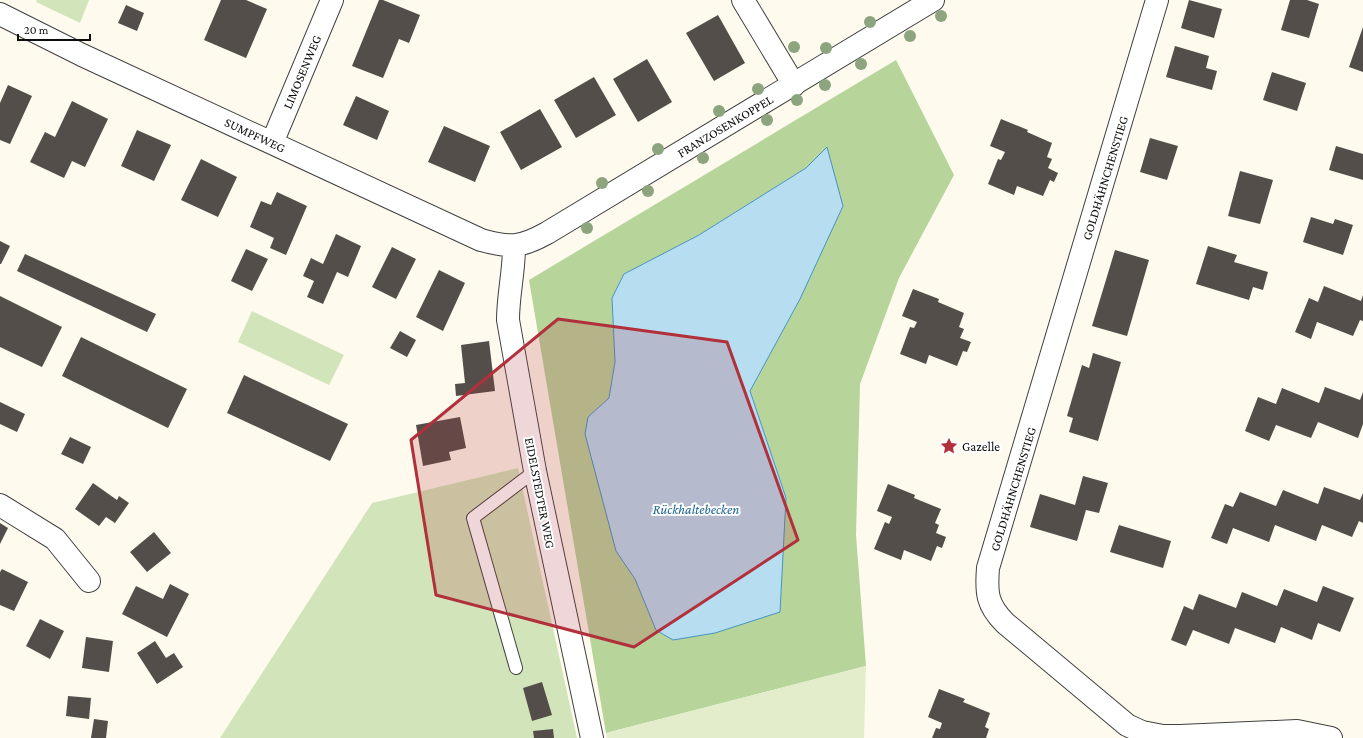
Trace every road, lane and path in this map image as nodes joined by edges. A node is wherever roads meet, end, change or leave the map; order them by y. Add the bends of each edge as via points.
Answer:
1 (332, 0) edge
2 (743, 0) edge
3 (933, 0) edge
4 (1157, 0) edge
5 (0, 14) edge
6 (794, 85) junction
7 (272, 143) junction
8 (514, 247) junction
9 (535, 471) junction
10 (0, 505) edge
11 (89, 581) dead end
12 (516, 668) dead end
13 (592, 738) edge
14 (1331, 738) edge

1 - 7 street, LIMOSENWEG
2 - 6 street
3 - 6 street, FRANZOSENKOPPEL
4 - 14 street, GOLDHÄHNCHENSTIEG via 988,568 989,600 994,613 1004,623 1128,725 1142,732 1169,736 1297,731
5 - 7 street, SUMPFWEG
6 - 8 street, FRANZOSENKOPPEL via 534,241
7 - 8 street, SUMPFWEG via 481,240
8 - 9 street, EIDELSTEDTER WEG via 508,320
9 - 12 lane via 473,518
9 - 13 street, EIDELSTEDTER WEG
10 - 11 street via 55,539

